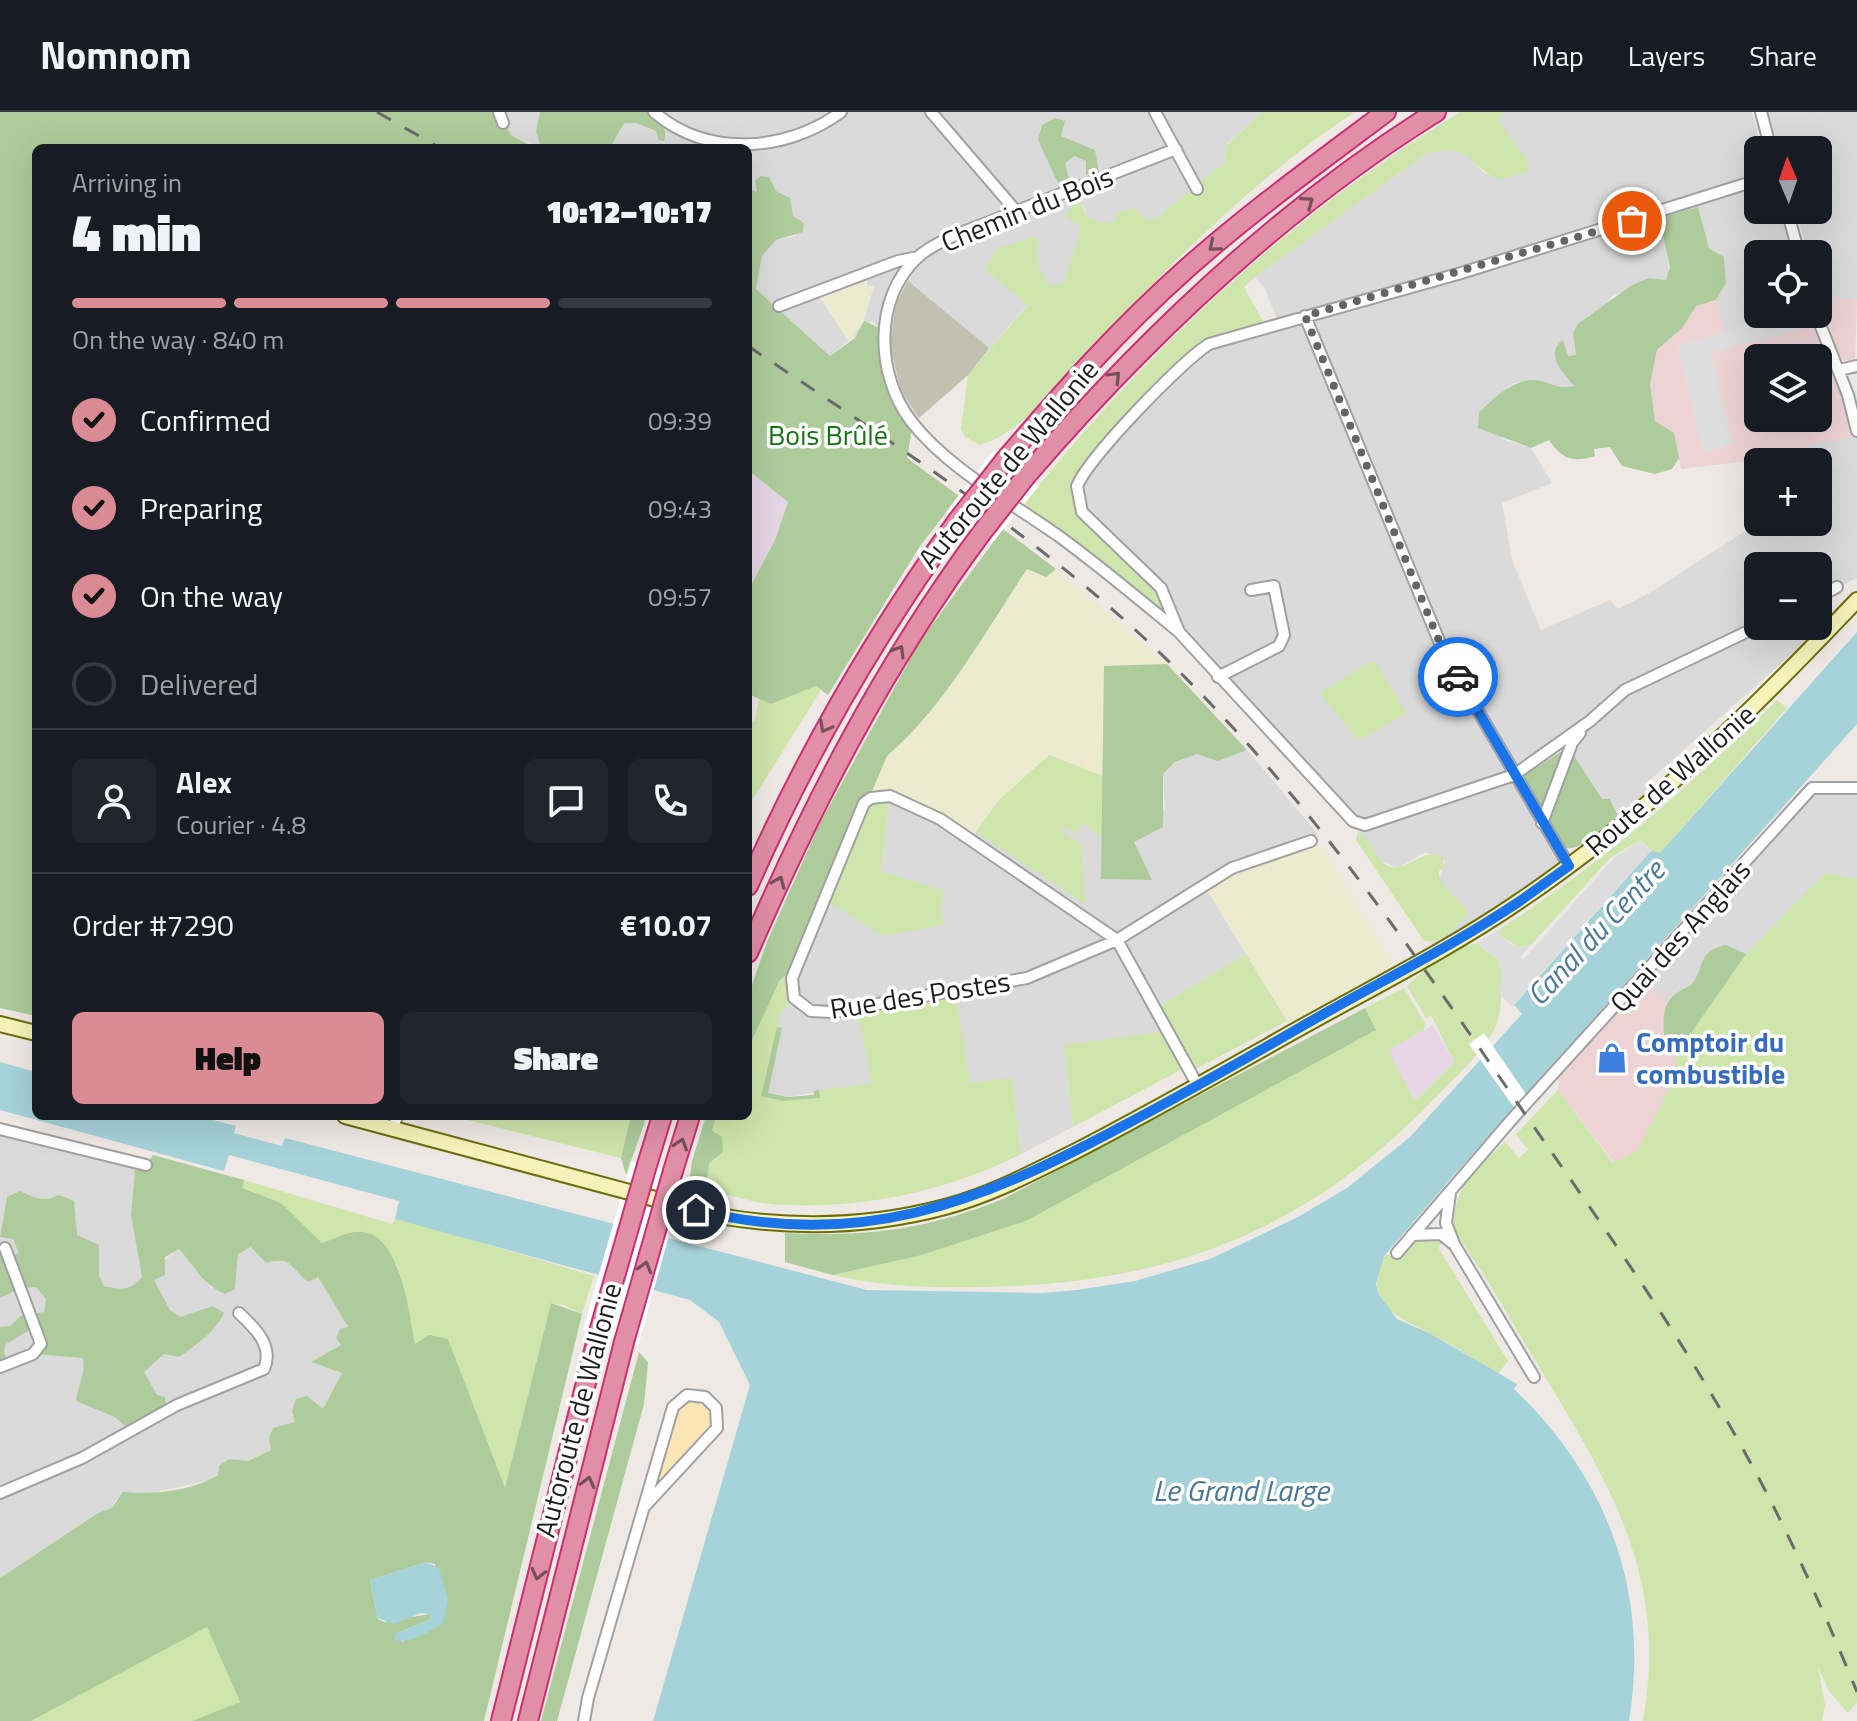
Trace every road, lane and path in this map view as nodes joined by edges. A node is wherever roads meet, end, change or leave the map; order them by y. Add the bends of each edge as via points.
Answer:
1 (654, 112) edge
2 (841, 112) edge
3 (931, 112) edge
4 (1155, 112) edge
5 (1386, 112) edge
6 (1436, 112) edge
7 (1761, 112) edge
8 (1767, 136) edge
9 (750, 144) edge
10 (752, 144) edge
11 (1176, 149) junction
12 (1744, 184) edge
13 (1197, 189) dead end
14 (1016, 211) junction
15 (918, 257) junction
16 (779, 306) dead end
17 (1305, 316) junction
18 (1822, 328) edge
19 (1857, 366) edge
20 (1839, 370) junction
21 (1853, 395) edge
22 (1857, 431) edge
23 (1837, 587) dead end
24 (1251, 590) dead end
25 (1832, 590) edge
26 (1857, 600) edge
27 (1179, 632) junction
28 (1744, 633) edge
29 (1218, 677) junction
30 (1588, 723) junction
31 (1514, 775) junction
32 (1857, 788) edge
33 (1542, 823) junction
34 (1311, 841) dead end
35 (1569, 866) junction
36 (752, 878) edge
37 (1117, 940) junction
38 (752, 944) edge
39 (0, 1024) edge
40 (32, 1032) edge
41 (1198, 1086) junction
42 (661, 1120) edge
43 (689, 1120) edge
44 (395, 1122) edge
45 (0, 1129) edge
46 (146, 1165) dead end
47 (1452, 1188) junction
48 (1412, 1235) junction
49 (1454, 1244) junction
50 (5, 1248) dead end
51 (1397, 1253) dead end
52 (239, 1313) dead end
53 (0, 1367) edge
54 (1534, 1377) dead end
55 (0, 1493) edge
56 (644, 1507) junction
57 (501, 1721) edge
58 (528, 1721) edge
59 (584, 1721) edge

1 - 9 street via 689,133
2 - 10 street via 806,134
3 - 14 street
4 - 11 street
5 -> 36 highway, Autoroute de Wallonie, bridge via 1279,191 1184,271 1095,357 1005,460 878,635 821,734
38 -> 6 highway, Autoroute de Wallonie, bridge via 844,748 901,648 1026,476 1116,375 1201,293 1295,212
7 - 8 street
11 - 13 street
11 - 14 street, Chemin du Bois
12 - 17 street
14 - 15 street, Chemin du Bois via 953,236
15 - 16 street
15 - 27 street, Chemin du Bois via 892,294 884,339 892,384 913,423 956,464 1073,546
17 - 27 street via 1224,339 1188,359 1091,462 1077,486 1082,512 1161,588
17 - 31 street via 1444,653
18 - 20 street
19 - 20 street
20 - 21 street
21 - 22 street
23 - 25 street
24 - 29 street via 1274,586 1284,635 1279,646
26 - 35 main road, Route de Wallonie via 1690,769
27 - 29 street
28 - 30 street via 1625,690
29 - 31 street via 1353,821 1365,825
30 - 31 street
30 - 33 street via 1572,743
31 - 33 street
32 - 47 street, Quai des Anglais via 1812,788
33 - 35 street
34 - 37 street, Rue des Postes via 1232,868
35 - 41 main road, Route de Wallonie via 1480,926
37 - 37 street, Rue des Postes via 940,819 897,797 878,796 864,803 792,989 800,1006 832,1012 1027,978
37 - 41 street, Rue des Postes
39 - 40 main road
41 - 44 main road, Route de Wallonie via 984,1194 909,1216 838,1225 719,1216
42 -> 57 highway, Autoroute de Wallonie, bridge via 598,1335
58 -> 43 highway, Autoroute de Wallonie, bridge via 624,1342
45 - 46 street
47 - 48 street, Quai des Anglais
47 - 49 street via 1446,1223
48 - 49 street via 1441,1234
48 - 51 street, Quai des Anglais
49 - 54 street
50 - 53 street via 41,1344 33,1354
52 - 55 street via 265,1344 264,1369 177,1405 82,1458
56 - 56 street via 673,1407 687,1395 705,1397 716,1408 717,1428
56 - 59 street

